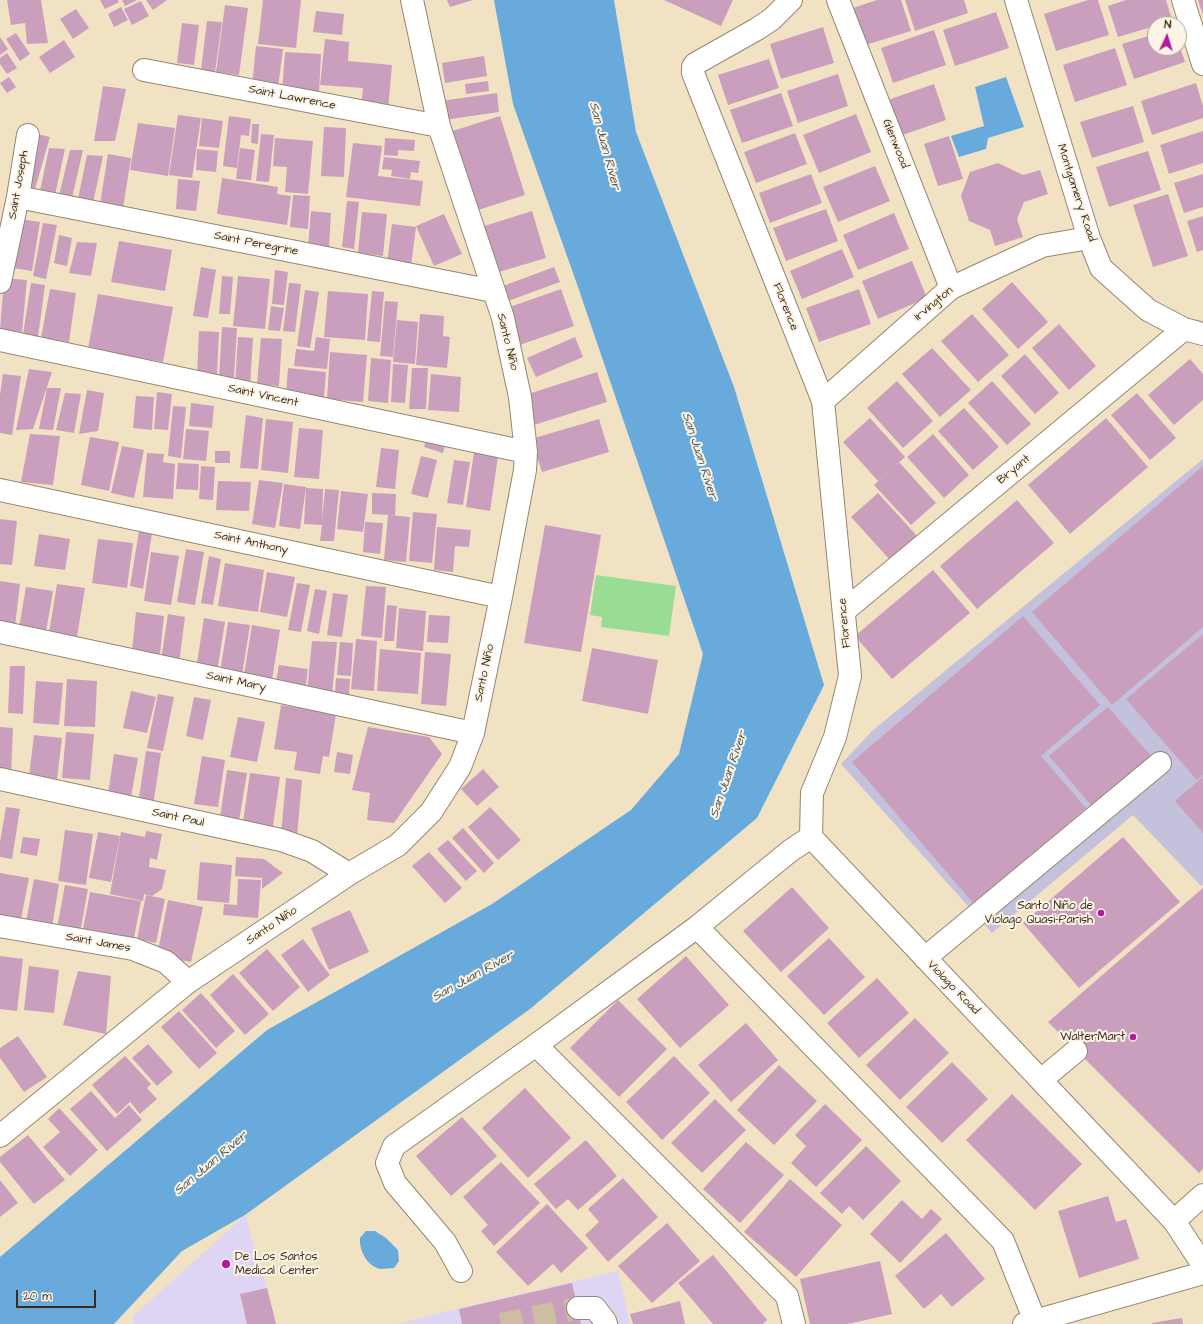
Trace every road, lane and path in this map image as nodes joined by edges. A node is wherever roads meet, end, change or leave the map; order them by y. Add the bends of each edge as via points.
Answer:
1 (412, 0) edge
2 (791, 0) edge
3 (838, 0) edge
4 (1016, 0) edge
5 (1183, 0) edge
6 (1203, 64) edge
7 (144, 70) dead end
8 (440, 126) junction
9 (28, 135) dead end
10 (18, 197) junction
11 (1089, 238) junction
12 (0, 282) edge
13 (952, 288) junction
14 (493, 291) junction
15 (1194, 332) edge
16 (0, 340) edge
17 (823, 401) junction
18 (526, 452) junction
19 (0, 490) edge
20 (501, 597) junction
21 (844, 611) junction
22 (0, 632) edge
23 (472, 733) junction
24 (1160, 763) dead end
25 (0, 779) edge
26 (811, 837) junction
27 (349, 874) junction
28 (0, 926) edge
29 (697, 927) junction
30 (926, 958) junction
31 (188, 982) junction
32 (536, 1045) junction
33 (1076, 1051) dead end
34 (1042, 1080) junction
35 (0, 1136) edge
36 (1203, 1195) edge
37 (1174, 1220) junction
38 (1203, 1265) edge
39 (461, 1271) dead end
40 (1203, 1273) edge
41 (578, 1308) tunnel mouth
42 (1029, 1323) edge
43 (606, 1324) edge
44 (794, 1324) edge

1 - 8 street, Santo Niño
2 - 17 street, Florence via 772,19 695,64 693,73
3 - 13 street, Glenwood
4 - 11 street, Montgomery Road
5 - 6 street
7 - 8 street, Saint Lawrence
8 - 14 street, Santo Niño
9 - 10 street, Saint Joseph
10 - 12 street, Saint Joseph
10 - 14 street, Saint Peregrine
11 - 13 street, Irvington via 1042,246
11 - 15 street, Montgomery Road via 1101,268 1148,310
13 - 17 street, Irvington
14 - 18 street, Santo Niño via 503,318 520,397
15 - 21 street, Bryant
16 - 18 street, Saint Vincent
17 - 21 street, Florence
18 - 20 street, Santo Niño via 525,470
19 - 20 street, Saint Anthony
20 - 23 street, Santo Niño
21 - 26 street, Florence via 850,676 835,737 812,793
22 - 23 street, Saint Mary
23 - 27 street, Santo Niño via 460,767 431,812 398,845
24 - 30 street
25 - 27 street, Saint Paul via 281,840 312,851
26 - 29 street via 790,851
26 - 30 street, Violago Road
27 - 31 street, Santo Niño
28 - 31 street, Saint James via 133,949 166,962
29 - 32 street
29 - 42 street via 1003,1241
30 - 34 street, Violago Road
31 - 35 street, Santo Niño
32 - 39 street via 394,1146 386,1163 395,1184 445,1242
32 - 44 street via 787,1296
33 - 34 street
34 - 37 street, Violago Road
36 - 37 street
37 - 38 street, Violago Road
40 - 42 street
41 - 43 street via 595,1308

